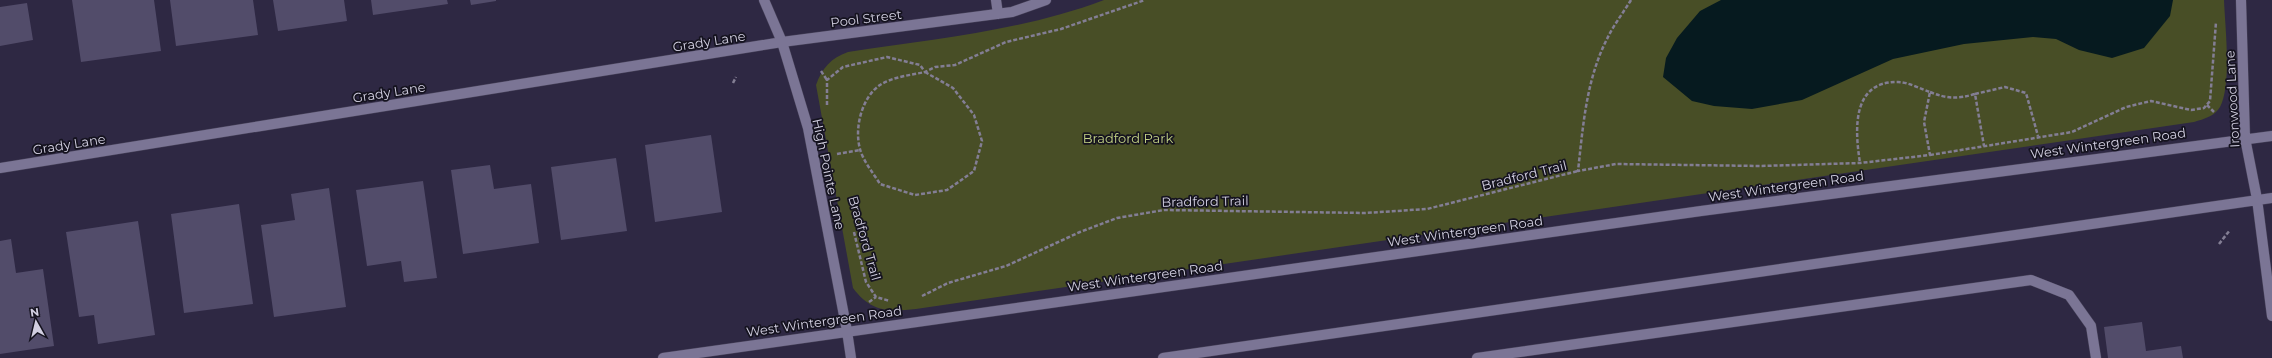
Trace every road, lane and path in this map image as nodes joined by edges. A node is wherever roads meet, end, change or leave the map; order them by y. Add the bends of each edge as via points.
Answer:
1 (764, 0) edge
2 (996, 0) edge
3 (1046, 0) edge
4 (1145, 0) edge
5 (1631, 0) edge
6 (2241, 0) edge
7 (998, 14) junction
8 (2216, 16) dead end
9 (782, 42) junction
10 (821, 71) dead end
11 (925, 72) junction
12 (736, 77) dead end
13 (827, 80) junction
14 (733, 83) dead end
15 (1930, 92) junction
16 (1975, 94) junction
17 (2207, 105) junction
18 (828, 108) dead end
19 (2214, 112) dead end
20 (2038, 136) junction
21 (2272, 136) edge
22 (2245, 138) junction
23 (1984, 146) junction
24 (833, 148) dead end
25 (860, 150) junction
26 (1930, 154) junction
27 (1860, 163) junction
28 (0, 168) edge
29 (1578, 172) junction
30 (2272, 198) edge
31 (2256, 199) junction
32 (850, 225) dead end
33 (2230, 230) dead end
34 (2219, 244) dead end
35 (921, 296) dead end
36 (876, 297) junction
37 (869, 302) dead end
38 (896, 302) dead end
39 (2272, 316) edge
40 (847, 331) junction
41 (663, 358) edge
42 (851, 358) edge
43 (1163, 358) edge
44 (1476, 358) edge
45 (2096, 358) edge

1 - 9 street, High Pointe Lane
2 - 7 street
3 - 7 street, Pool Street
4 - 11 path via 1061,30 1006,42 955,65 935,67
5 - 29 path, Bradford Trail via 1607,40 1592,79 1584,118
6 - 22 street, Ironwood Lane
7 - 9 street, Pool Street
8 - 17 path via 2210,101
9 - 28 street, Grady Lane
9 - 40 street, High Pointe Lane via 808,128
10 - 13 path
11 - 13 path via 920,65 887,57 843,67
11 - 25 path via 880,85 866,100 858,125
11 - 25 path via 953,88 974,115 982,141 974,171 947,190 915,195 880,184
12 - 14 path
13 - 18 path
15 - 16 path via 1945,98 1958,99
15 - 26 path via 1924,122
15 - 27 path via 1900,82 1886,83 1868,92 1857,120 1856,135
16 - 20 path via 2005,87 2026,93
16 - 23 path
17 - 19 path
17 - 20 path, Bradford Trail via 2191,110 2151,101 2126,107 2072,132
20 - 23 path, Bradford Trail
21 - 22 street, West Wintergreen Road
22 - 31 street, Ironwood Lane
22 - 40 street, West Wintergreen Road via 1701,211
23 - 26 path, Bradford Trail
24 - 25 path via 834,155
26 - 27 path, Bradford Trail
27 - 29 path, Bradford Trail via 1761,166 1616,164
29 - 35 path, Bradford Trail via 1427,209 1365,213 1164,210 1117,218 1006,266 948,283
30 - 31 street
31 - 39 street, Ironwood Lane
31 - 43 street
32 - 36 path, Bradford Trail via 857,237 866,282
33 - 34 path
36 - 37 path
36 - 38 path, Bradford Trail
40 - 41 street, West Wintergreen Road
40 - 42 street, High Pointe Lane
44 - 45 street via 2031,280 2069,295 2091,326

